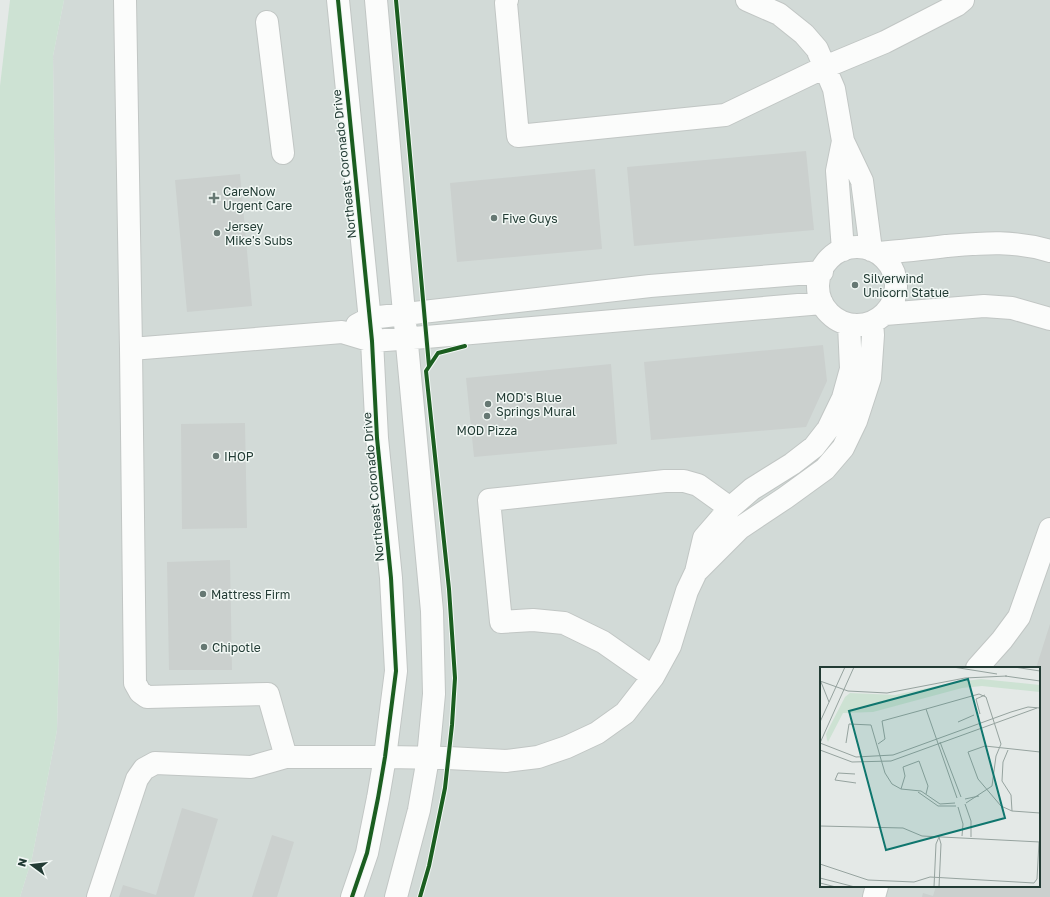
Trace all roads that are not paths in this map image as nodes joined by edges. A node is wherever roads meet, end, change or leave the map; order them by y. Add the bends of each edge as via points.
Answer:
1 (126, 0) edge
2 (338, 0) edge
3 (376, 0) edge
4 (507, 0) edge
5 (747, 0) edge
6 (963, 0) edge
7 (267, 22) dead end
8 (825, 67) junction
9 (843, 141) junction
10 (283, 153) dead end
11 (843, 250) junction
12 (875, 251) junction
13 (1050, 251) edge
14 (822, 272) junction
15 (822, 303) junction
16 (404, 314) junction
17 (370, 318) junction
18 (879, 318) junction
19 (1050, 319) edge
20 (849, 324) junction
21 (342, 332) junction
22 (407, 339) junction
23 (372, 341) junction
24 (131, 349) junction
25 (730, 508) junction
26 (1050, 529) edge
27 (696, 572) junction
28 (978, 667) edge
29 (653, 677) junction
30 (286, 756) junction
31 (385, 757) junction
32 (428, 758) junction
33 (877, 887) edge
34 (98, 897) edge
35 (352, 897) edge
36 (396, 897) edge
37 (874, 897) edge

1 - 24 street
2 - 17 street, Northeast Coronado Drive
3 - 16 street
4 - 8 street via 518,136 725,114
5 - 8 street via 779,14 804,34 817,49
6 - 8 street via 885,42
7 - 10 street
8 - 9 street via 834,89
9 - 11 street via 837,171
9 - 12 street via 862,181
11 - 12 street via 857,247
11 - 14 street via 827,262
12 - 13 street via 1008,243
12 - 18 street via 890,265 895,275 896,286 890,308
14 - 15 street via 819,282
14 - 16 street via 650,286
15 - 20 street via 838,320
15 - 22 street
16 - 17 street
16 - 22 street
17 - 21 street
17 - 23 street, Northeast Coronado Drive
18 - 19 street via 984,306 1012,308
18 - 20 street via 861,325
18 - 27 street via 873,335 870,378 856,421 843,448 825,469 740,528
20 - 25 street via 851,369 843,398 828,429 814,447 752,489
21 - 23 street
21 - 24 street
22 - 23 street
22 - 32 street via 432,611 434,694
23 - 31 street, Northeast Coronado Drive via 377,438 391,578 396,671
24 - 30 street via 135,683 140,692 147,696 268,694
25 - 27 street via 704,538
25 - 29 street via 698,485 684,481 489,500 501,622 533,620 564,623 602,642
26 - 28 street via 1019,617
27 - 29 street via 687,591 670,646
29 - 32 street via 625,713 597,733 567,747 538,757 506,761
30 - 31 street
30 - 34 street via 251,767 155,763 144,769 137,779
31 - 32 street
31 - 35 street, Northeast Coronado Drive via 367,853
32 - 36 street via 419,810
33 - 37 street

